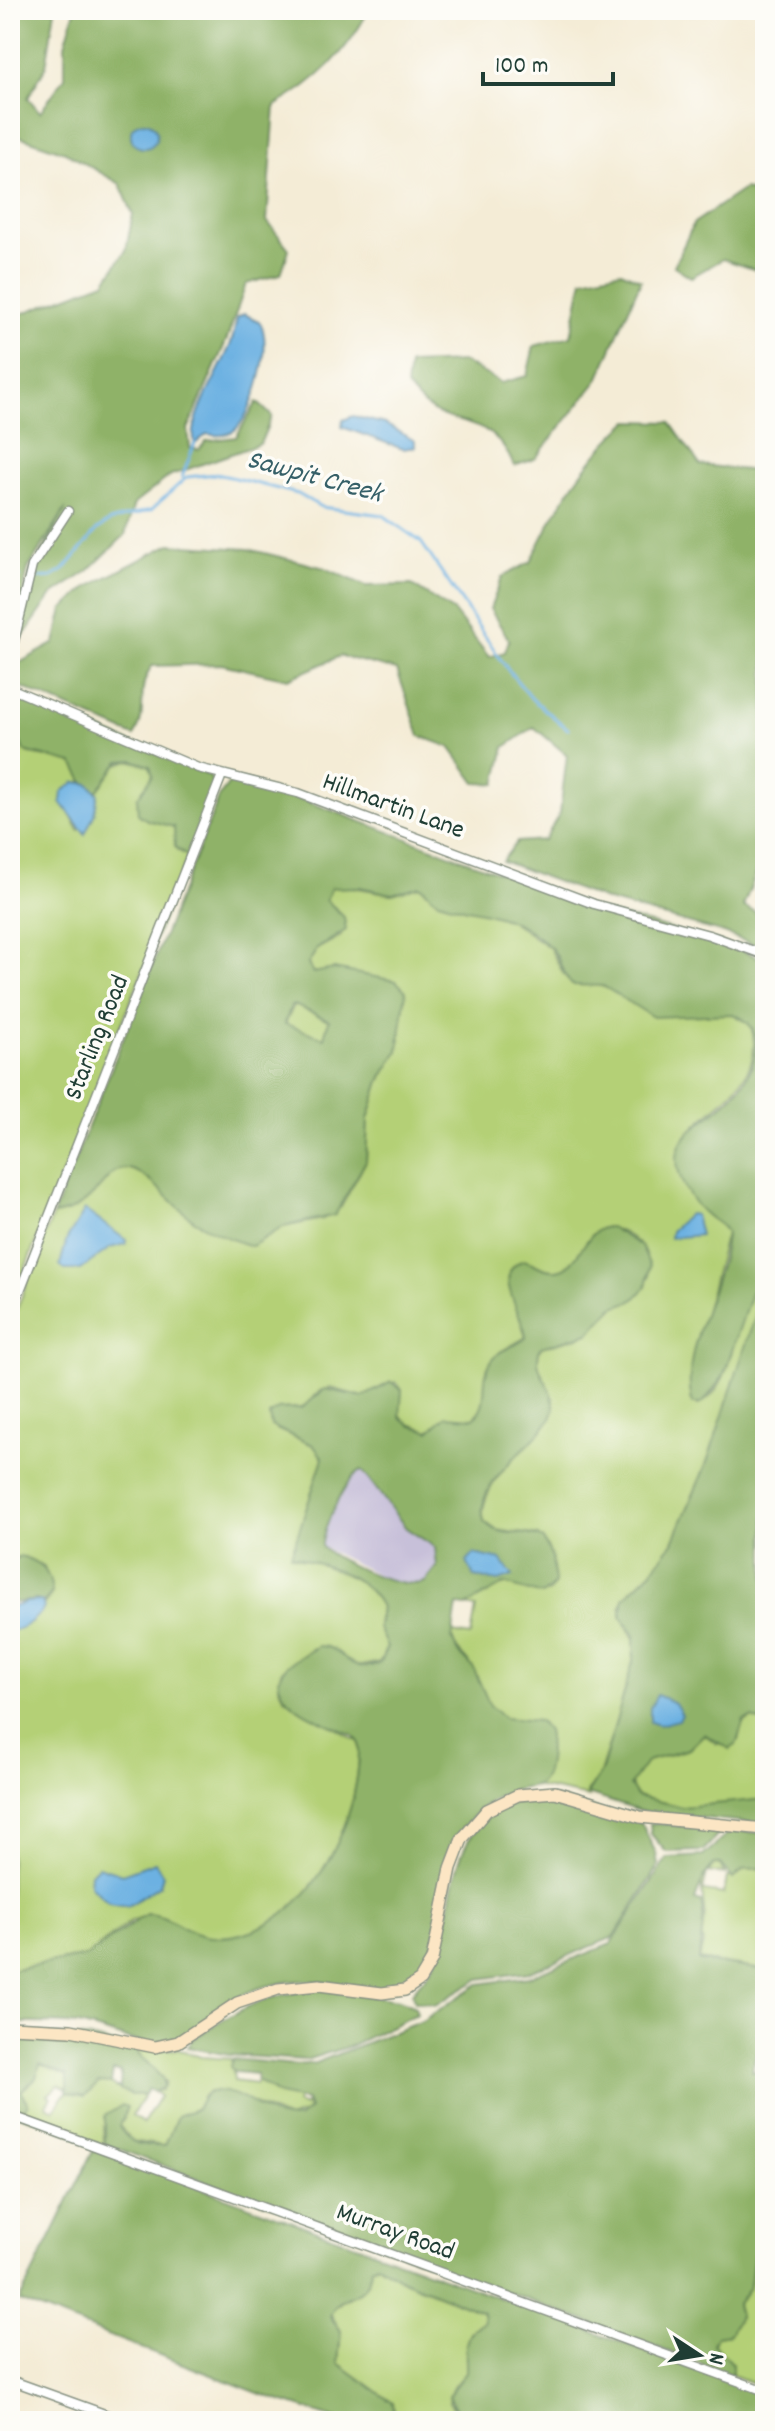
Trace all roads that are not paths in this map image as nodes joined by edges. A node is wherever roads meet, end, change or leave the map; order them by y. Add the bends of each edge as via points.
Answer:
1 (68, 511) dead end
2 (10, 658) edge
3 (10, 688) edge
4 (222, 775) junction
5 (765, 955) edge
6 (10, 1316) edge
7 (765, 1829) edge
8 (10, 2027) edge
9 (10, 2115) edge
10 (10, 2380) edge
11 (765, 2391) edge
12 (124, 2421) edge

1 - 2 street via 32,566
3 - 4 street, Hillmartin Lane
4 - 5 street, Hillmartin Lane via 298,793 594,904
4 - 6 street, Starling Road
7 - 8 street via 640,1817 555,1792 518,1795 487,1810 462,1839 432,1960 420,1980 405,1990 382,1993 319,1985 278,1989 237,2003 178,2042 155,2047 79,2031
9 - 11 street, Murray Road
10 - 12 street

